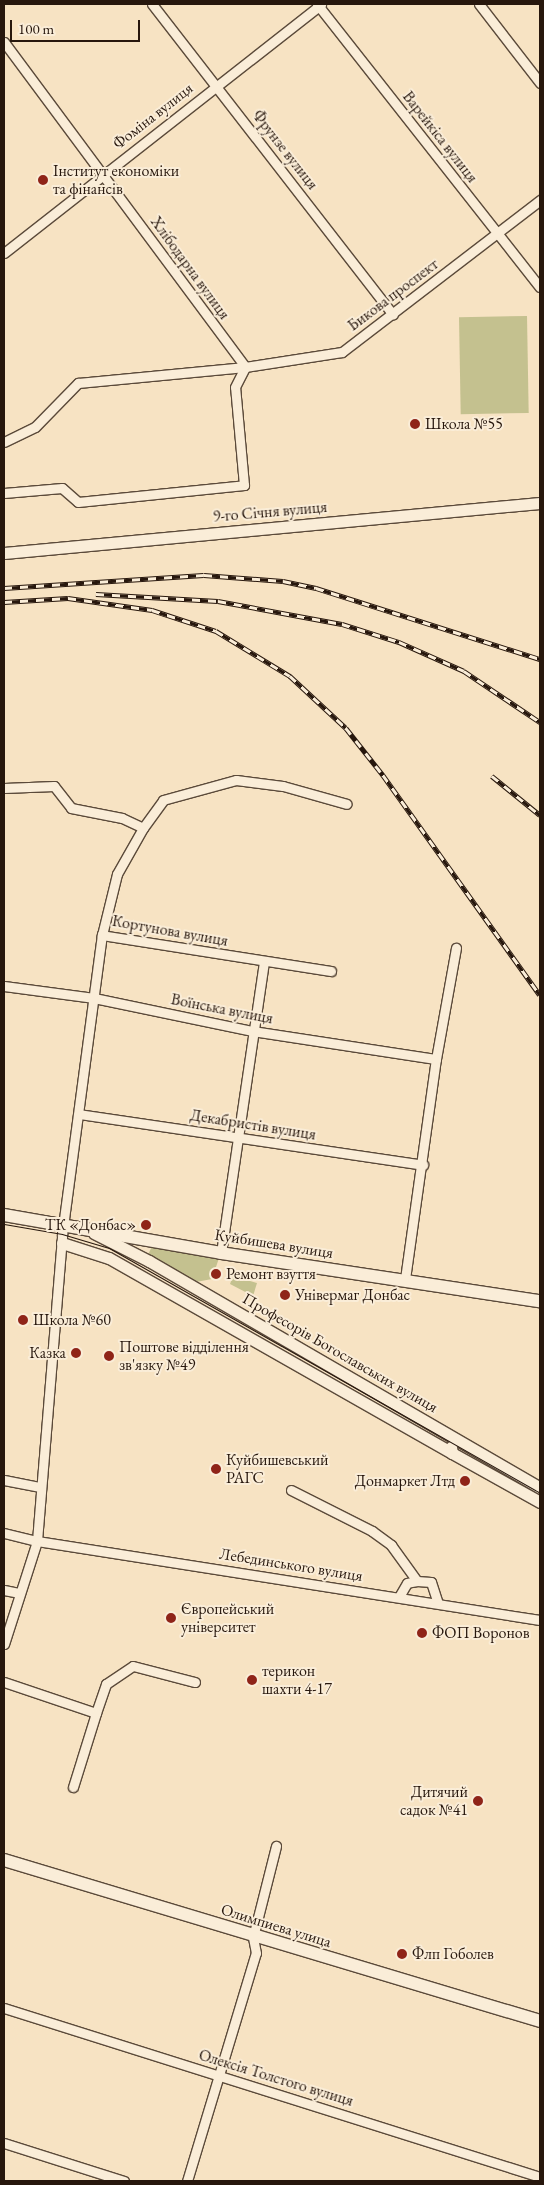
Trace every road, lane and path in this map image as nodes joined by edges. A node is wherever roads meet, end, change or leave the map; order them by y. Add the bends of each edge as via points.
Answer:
1 (152, 4) edge
2 (319, 4) edge
3 (479, 4) edge
4 (4, 42) edge
5 (540, 84) edge
6 (216, 85) junction
7 (103, 174) junction
8 (540, 200) edge
9 (497, 234) junction
10 (4, 253) edge
11 (540, 287) edge
12 (393, 314) junction
13 (245, 367) junction
14 (4, 442) edge
15 (4, 492) edge
16 (540, 503) edge
17 (4, 553) edge
18 (4, 788) edge
19 (347, 804) dead end
20 (143, 828) junction
21 (102, 935) junction
22 (456, 948) dead end
23 (264, 962) junction
24 (331, 971) dead end
25 (4, 986) edge
26 (94, 998) junction
27 (252, 1031) junction
28 (436, 1058) junction
29 (79, 1114) junction
30 (237, 1137) junction
31 (423, 1165) junction
32 (4, 1215) edge
33 (64, 1224) junction
34 (86, 1228) junction
35 (62, 1244) junction
36 (221, 1253) junction
37 (405, 1279) junction
38 (540, 1301) edge
39 (447, 1433) junction
40 (452, 1452) junction
41 (4, 1480) edge
42 (40, 1487) junction
43 (540, 1488) edge
44 (291, 1490) dead end
45 (540, 1502) edge
46 (4, 1533) edge
47 (37, 1541) junction
48 (416, 1580) junction
49 (4, 1590) edge
50 (20, 1593) junction
51 (400, 1597) junction
52 (438, 1604) junction
53 (540, 1620) edge
54 (4, 1644) edge
55 (4, 1682) edge
56 (195, 1682) dead end
57 (96, 1714) junction
58 (73, 1787) dead end
59 (276, 1846) dead end
60 (4, 1860) edge
61 (253, 1937) junction
62 (4, 2008) edge
63 (540, 2022) edge
64 (221, 2076) junction
65 (4, 2143) edge
66 (540, 2177) edge
67 (124, 2181) edge
68 (187, 2181) edge

1 - 6 street, Фрунзе вулиця
2 - 6 street, Фоміна вулиця
2 - 9 street, Варейкіса вулиця
3 - 5 street
4 - 7 street, Хлібодарна вулиця
6 - 7 street, Фоміна вулиця
6 - 12 street, Фрунзе вулиця
7 - 10 street, Фоміна вулиця
7 - 13 street, Хлібодарна вулиця
8 - 9 street, Бикова проспект
9 - 11 street, Варейкіса вулиця
9 - 12 street, Бикова проспект
12 - 13 street, Бикова проспект via 342,352
13 - 14 street, Бикова проспект via 78,383 35,427
13 - 15 street via 235,387 244,485 78,502 62,488
16 - 17 street, 9-го Січня вулиця
18 - 20 street via 54,786 71,808 122,818
19 - 20 street, Кортунова вулиця via 283,786 236,780 163,800
20 - 21 street, Кортунова вулиця via 117,874
21 - 23 street, Кортунова вулиця
21 - 26 street
22 - 28 street
23 - 24 street, Кортунова вулиця
23 - 27 street
25 - 26 street, Воїнська вулиця
26 - 27 street, Воїнська вулиця
26 - 29 street
27 - 28 street, Воїнська вулиця
27 - 30 street
28 - 31 street
29 - 30 street, Декабристів вулиця
29 - 33 street
30 - 31 street, Декабристів вулиця
30 - 36 street
31 - 37 street
32 - 33 main road, Куйбишева вулиця
33 - 34 main road, Куйбишева вулиця
33 - 35 street
34 - 36 main road, Куйбишева вулиця
34 - 39 street, Професорів Богославських вулиця
35 - 40 street via 109,1258
35 - 42 street
36 - 37 main road, Куйбишева вулиця
37 - 38 main road, Куйбишева вулиця
39 - 40 street, Професорів Богославських вулиця
39 - 43 street, Професорів Богославських вулиця
40 - 45 street
41 - 42 street
42 - 47 street
44 - 48 street via 372,1531 391,1545
46 - 47 street, Лебединського вулиця
47 - 50 street
47 - 51 street, Лебединського вулиця
48 - 51 street via 407,1583
48 - 52 street via 431,1582
49 - 50 street
50 - 54 street
51 - 52 street, Лебединського вулиця
52 - 53 street, Лебединського вулиця
55 - 57 street
56 - 57 street via 133,1666 106,1684
57 - 58 street
59 - 61 street
60 - 61 main road, Олимпиева улица
61 - 63 main road, Олимпиева улица
61 - 64 street via 256,1953
62 - 64 street, Олексія Толстого вулиця
64 - 66 street, Олексія Толстого вулиця
64 - 68 street
65 - 67 street

